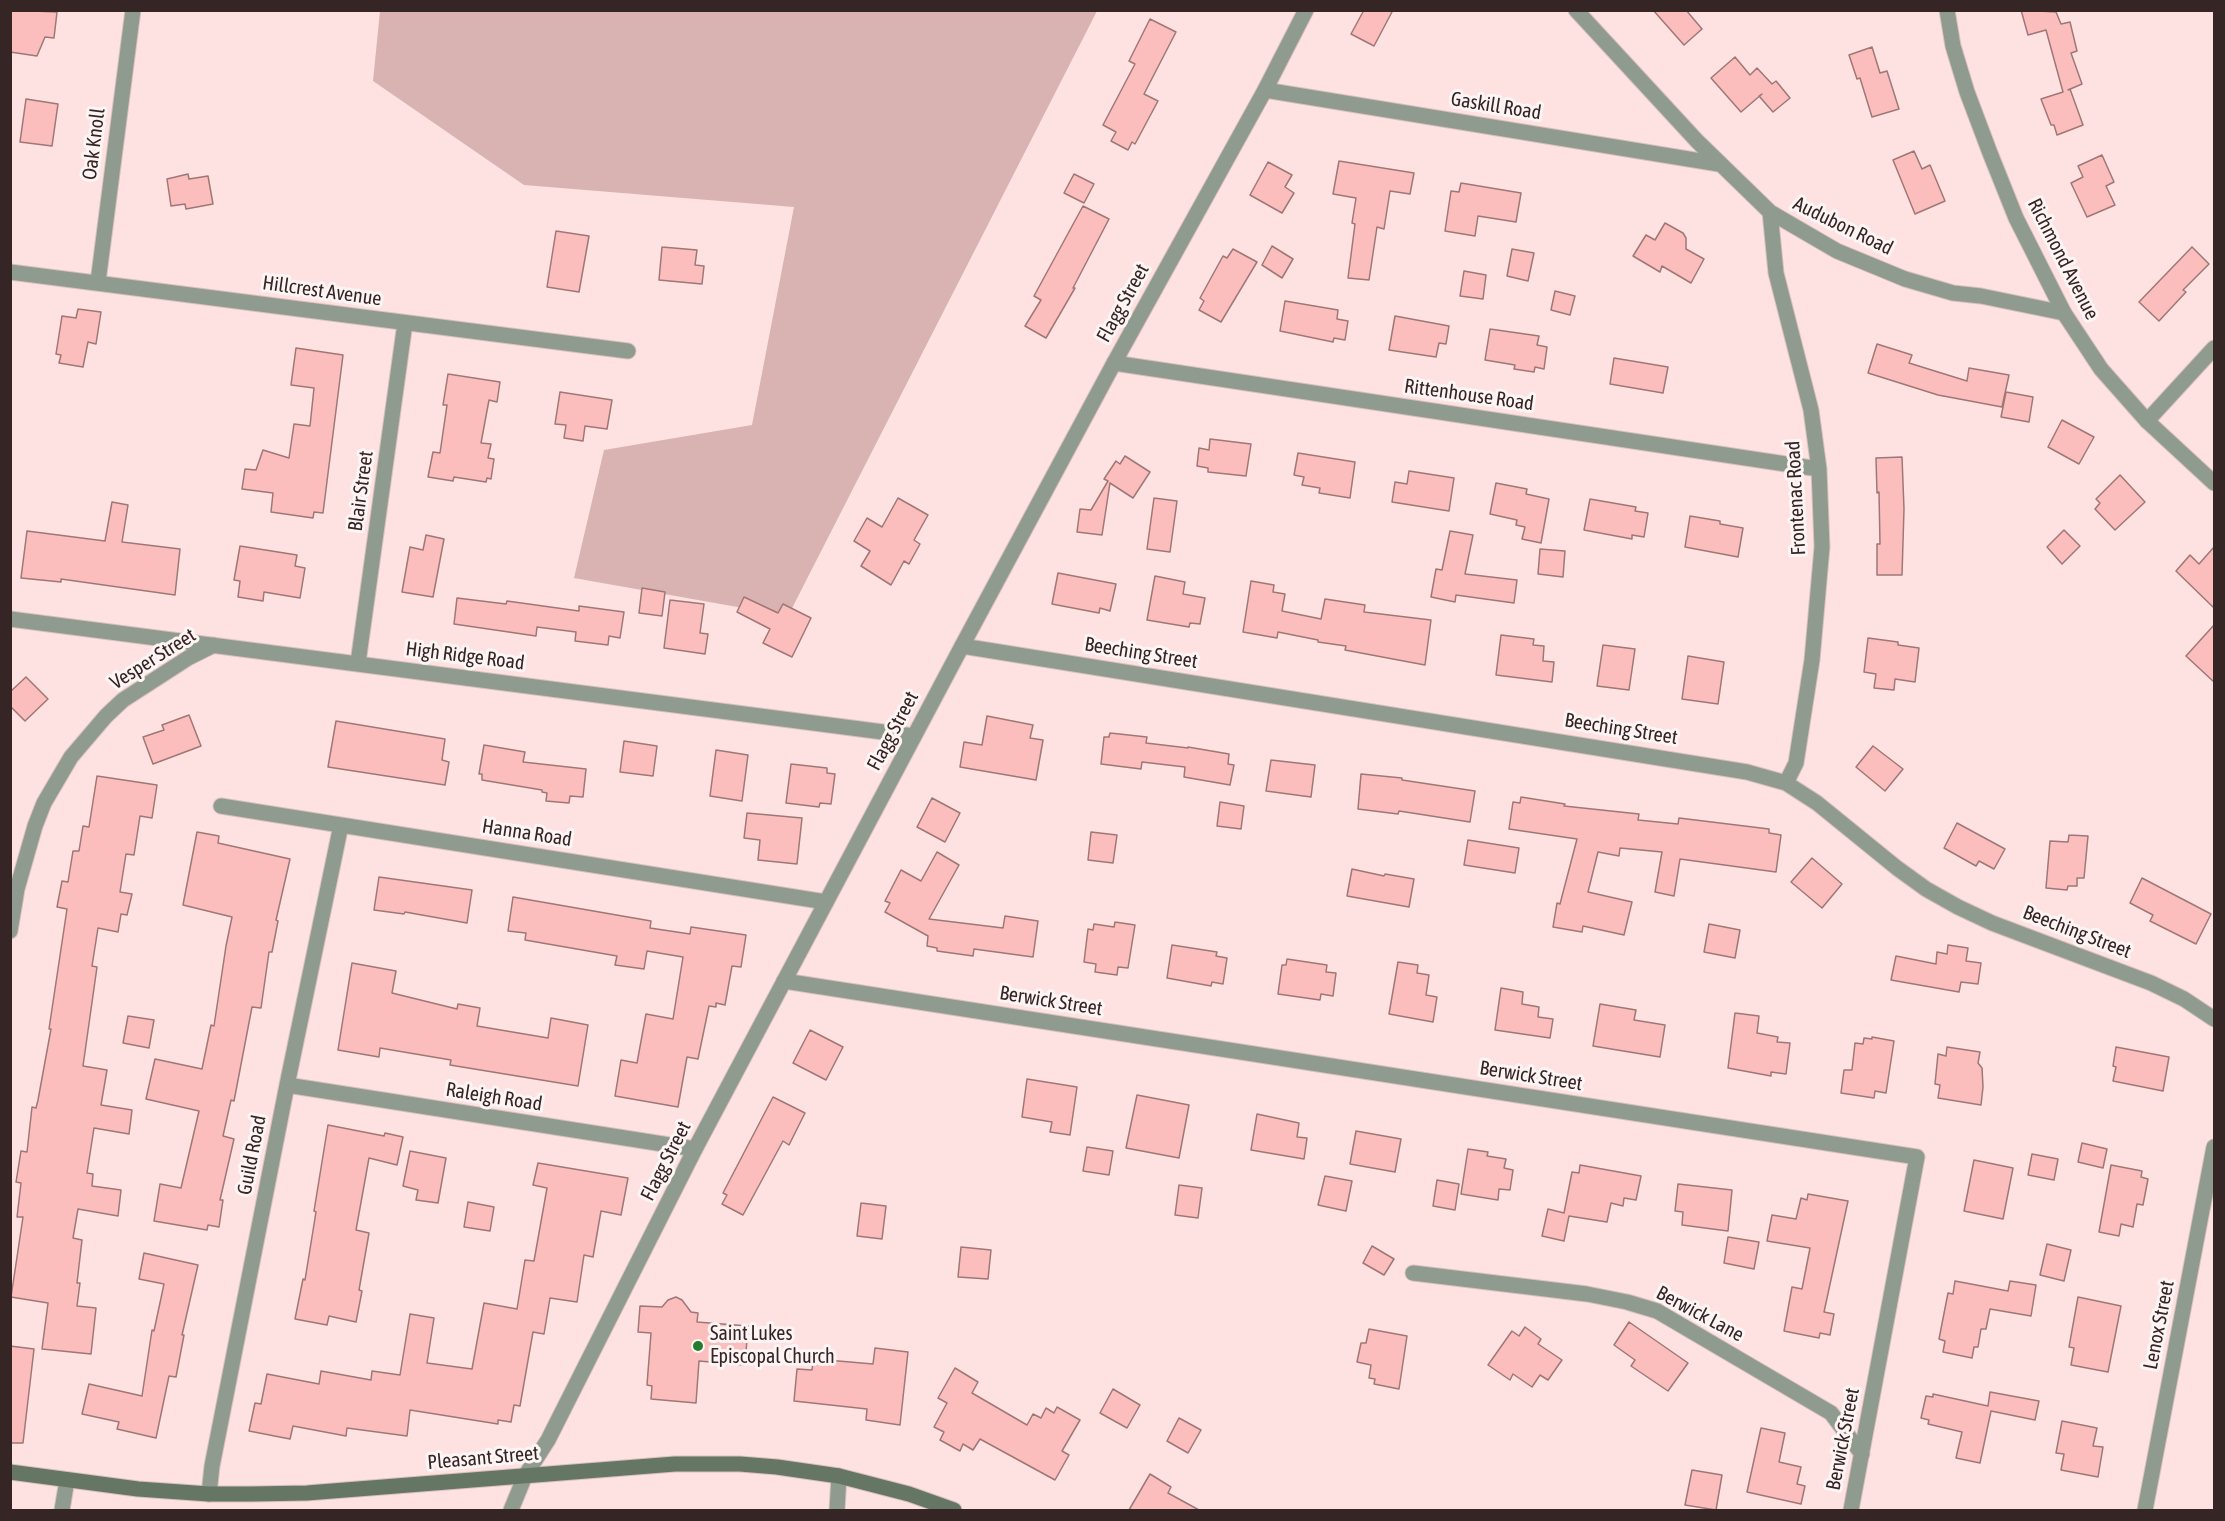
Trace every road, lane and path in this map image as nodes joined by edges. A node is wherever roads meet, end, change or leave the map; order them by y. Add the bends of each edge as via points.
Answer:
1 (133, 10) edge
2 (1306, 10) edge
3 (1576, 10) edge
4 (1947, 10) edge
5 (1265, 90) junction
6 (1719, 164) junction
7 (1770, 212) junction
8 (10, 272) edge
9 (98, 282) junction
10 (2064, 313) junction
11 (405, 323) junction
12 (2214, 348) edge
13 (628, 351) dead end
14 (1114, 363) junction
15 (2147, 421) junction
16 (1819, 469) junction
17 (2214, 483) edge
18 (10, 619) edge
19 (214, 645) junction
20 (962, 646) junction
21 (358, 663) junction
22 (914, 736) junction
23 (1786, 783) junction
24 (221, 806) dead end
25 (341, 825) junction
26 (826, 902) junction
27 (10, 931) edge
28 (784, 981) junction
29 (2214, 1019) edge
30 (287, 1085) junction
31 (2214, 1147) edge
32 (694, 1149) junction
33 (1413, 1273) dead end
34 (1862, 1454) junction
35 (10, 1472) edge
36 (525, 1476) junction
37 (839, 1476) junction
38 (67, 1480) junction
39 (209, 1494) junction
40 (62, 1510) edge
41 (511, 1510) edge
42 (837, 1510) edge
43 (954, 1510) edge
44 (1851, 1510) edge
45 (2145, 1510) edge

1 - 9 street, Oak Knoll
2 - 5 street, Flagg Street
3 - 6 street, Audubon Road
4 - 10 street, Richmond Avenue via 1963,81 1990,153 2016,218
5 - 6 street, Gaskill Road
5 - 14 street, Flagg Street
6 - 7 street, Audubon Road
7 - 10 street, Audubon Road via 1838,251 1905,279 1953,293
7 - 16 street, Frontenac Road via 1776,273 1811,410
8 - 9 street, Hillcrest Avenue
9 - 11 street, Hillcrest Avenue
10 - 15 street, Richmond Avenue via 2101,369
11 - 13 street, Hillcrest Avenue
11 - 21 street, Blair Street
12 - 15 street
14 - 16 street, Rittenhouse Road
14 - 20 street, Flagg Street
15 - 17 street, Richmond Avenue
16 - 23 street, Frontenac Road via 1822,547 1818,599 1796,763
18 - 19 street, High Ridge Road
19 - 21 street, High Ridge Road
19 - 27 street, Vesper Street via 123,700 71,757 44,802 35,826
20 - 22 street, Flagg Street
20 - 23 street, Beeching Street via 1711,765
21 - 22 street, High Ridge Road
22 - 26 street, Flagg Street
23 - 29 street, Beeching Street via 1926,889 1958,907 2151,983
24 - 25 street, Hanna Road
25 - 26 street, Hanna Road
25 - 30 street, Guild Road
26 - 28 street, Flagg Street
28 - 32 street, Flagg Street
28 - 34 street, Berwick Street via 1917,1157
30 - 32 street, Raleigh Road
30 - 39 street, Guild Road
31 - 45 street, Lenox Street
32 - 36 street, Flagg Street via 548,1440
33 - 34 street, Berwick Lane via 1587,1294 1657,1311 1831,1413
34 - 44 street, Berwick Street
35 - 38 main road, Pleasant Street
36 - 37 main road, Pleasant Street via 718,1463
36 - 39 main road, Pleasant Street via 307,1493
36 - 41 street, Flagg Street
37 - 42 street
37 - 43 main road, Pleasant Street
38 - 39 main road, Pleasant Street
38 - 40 street

